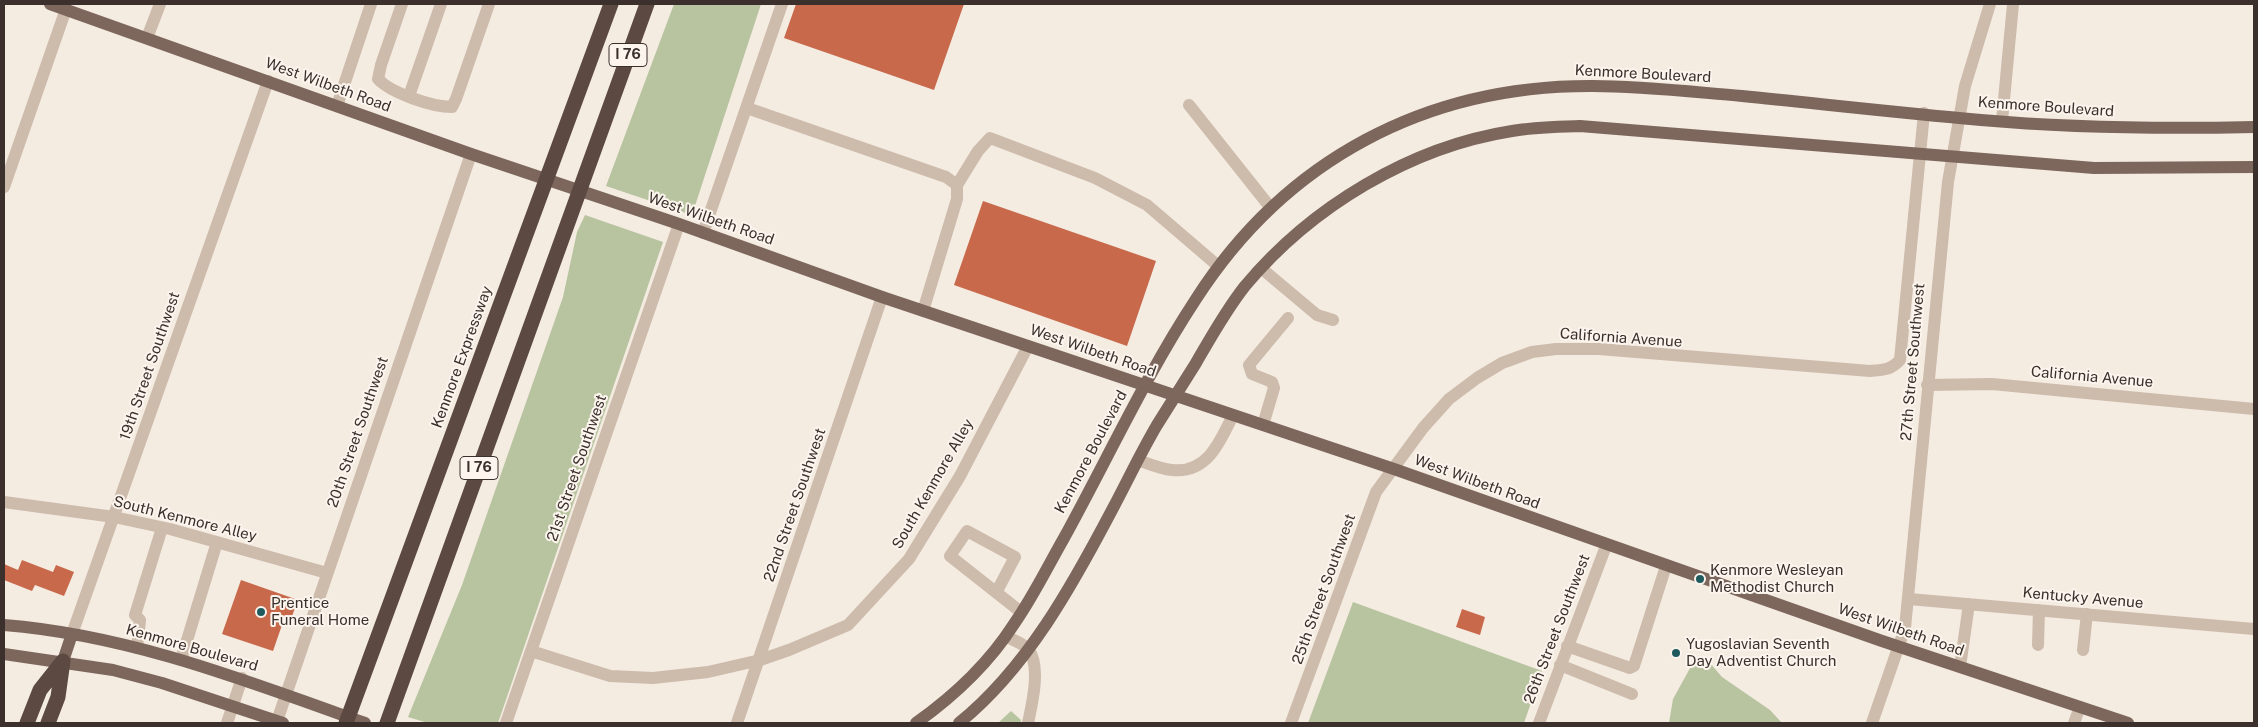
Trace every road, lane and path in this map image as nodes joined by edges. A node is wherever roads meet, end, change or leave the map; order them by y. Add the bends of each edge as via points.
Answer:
1 (50, 4) edge
2 (160, 4) edge
3 (371, 4) edge
4 (402, 4) edge
5 (441, 4) edge
6 (489, 4) edge
7 (611, 4) edge
8 (647, 4) edge
9 (782, 4) edge
10 (1990, 4) edge
11 (2013, 4) edge
12 (66, 10) junction
13 (147, 38) junction
14 (268, 81) junction
15 (409, 96) junction
16 (1189, 105) dead end
17 (337, 106) junction
18 (747, 108) junction
19 (1924, 113) junction
20 (2002, 121) junction
21 (2254, 127) edge
22 (471, 154) junction
23 (1920, 154) junction
24 (2254, 167) edge
25 (957, 185) junction
26 (4, 188) edge
27 (1270, 207) junction
28 (679, 224) junction
29 (703, 233) junction
30 (1217, 265) junction
31 (1261, 268) junction
32 (882, 297) junction
33 (923, 311) junction
34 (1288, 318) dead end
35 (1333, 320) dead end
36 (1028, 346) junction
37 (1893, 367) joint
38 (1145, 385) junction
39 (1927, 385) junction
40 (1176, 396) junction
41 (2254, 409) edge
42 (1233, 415) junction
43 (1263, 425) junction
44 (1138, 460) junction
45 (1394, 469) junction
46 (4, 502) edge
47 (114, 517) junction
48 (162, 528) junction
49 (218, 542) junction
50 (1606, 546) junction
51 (1666, 566) junction
52 (327, 573) junction
53 (997, 591) junction
54 (1909, 599) junction
55 (1969, 604) junction
56 (2040, 610) junction
57 (1022, 612) junction
58 (2087, 614) junction
59 (4, 625) edge
60 (2254, 629) edge
61 (72, 634) junction
62 (1006, 636) junction
63 (2038, 645) dead end
64 (1568, 646) junction
65 (1899, 647) junction
66 (137, 648) junction
67 (1028, 648) junction
68 (2083, 650) dead end
69 (531, 651) junction
70 (4, 654) edge
71 (181, 660) junction
72 (760, 660) junction
73 (63, 661) junction
74 (1560, 665) junction
75 (1960, 668) junction
76 (242, 678) junction
77 (287, 694) junction
78 (1632, 694) dead end
79 (233, 706) junction
80 (2080, 707) junction
81 (2113, 721) edge
82 (280, 722) edge
83 (27, 723) edge
84 (48, 723) edge
85 (227, 723) edge
86 (346, 723) edge
87 (365, 723) edge
88 (387, 723) edge
89 (506, 723) edge
90 (738, 723) edge
91 (916, 723) edge
92 (959, 723) edge
93 (1028, 723) edge
94 (1291, 723) edge
95 (1539, 723) edge
96 (1872, 723) edge
97 (2074, 723) edge
98 (2128, 723) edge

1 - 12 main road, West Wilbeth Road
2 - 13 street
3 - 17 street
4 - 15 street via 378,80 385,87
5 - 15 street
6 - 15 street via 452,107 440,107
7 - 86 highway, Kenmore Expressway / I 76
8 - 88 highway, I 76
9 - 18 street
10 - 39 street, 27th Street Southwest via 1965,86 1948,182
11 - 20 street
12 - 13 main road, West Wilbeth Road
12 - 26 street
13 - 14 main road, West Wilbeth Road
14 - 17 main road, West Wilbeth Road
14 - 47 street, 19th Street Southwest
16 - 27 street
17 - 22 main road, West Wilbeth Road
18 - 25 street via 946,177
18 - 29 street
19 - 20 main road, Kenmore Boulevard
19 - 23 street, 27th Street Southwest
19 - 27 main road, Kenmore Boulevard via 1594,86 1484,96 1436,109 1379,133 1304,178
20 - 21 main road, Kenmore Boulevard via 2104,128
22 - 28 main road, West Wilbeth Road
22 - 52 street, 20th Street Southwest
23 - 24 main road via 2094,168
23 - 31 main road via 1580,126 1511,131 1442,149 1377,179 1322,214
23 - 37 street, 27th Street Southwest via 1900,360
25 - 30 street via 990,138 1095,178 1147,205
25 - 33 street via 957,199
27 - 30 main road, Kenmore Boulevard
28 - 29 main road, West Wilbeth Road
28 - 69 street, 21st Street Southwest
29 - 32 main road, West Wilbeth Road
30 - 38 main road, Kenmore Boulevard
31 - 35 street via 1317,315
31 - 40 main road via 1217,328
32 - 33 main road, West Wilbeth Road
32 - 72 street, 22nd Street Southwest
33 - 36 main road, West Wilbeth Road
34 - 43 street via 1248,365 1252,374 1272,382 1274,388
36 - 38 main road, West Wilbeth Road
36 - 72 street, South Kenmore Alley via 960,476 909,559 848,625
37 - 45 street, California Avenue via 1870,372 1599,349 1532,352 1502,363 1449,399 1423,428
38 - 40 main road, West Wilbeth Road
38 - 57 main road, Kenmore Boulevard
39 - 41 street, California Avenue via 1992,384
39 - 54 street, 27th Street Southwest
40 - 42 main road, West Wilbeth Road
40 - 44 main road
42 - 43 main road, West Wilbeth Road
42 - 44 street via 1215,450 1200,466 1171,470
43 - 45 main road, West Wilbeth Road
44 - 67 main road via 1090,551 1051,617
45 - 50 main road, West Wilbeth Road
45 - 94 street, 25th Street Southwest via 1376,492
46 - 47 street, South Kenmore Alley
47 - 48 street, South Kenmore Alley
47 - 61 street, 19th Street Southwest
48 - 49 street, South Kenmore Alley
48 - 66 street via 135,615 141,626
49 - 52 street, South Kenmore Alley
49 - 71 street
50 - 51 main road, West Wilbeth Road
50 - 64 street, 26th Street Southwest
51 - 64 street via 1634,666 1630,668
51 - 65 main road, West Wilbeth Road
52 - 77 street, 20th Street Southwest
53 - 53 street via 950,556 967,530 1014,557
53 - 57 street
54 - 55 street, Kentucky Avenue
54 - 65 street, 27th Street Southwest
55 - 56 street, Kentucky Avenue
55 - 75 street
56 - 58 street, Kentucky Avenue
56 - 63 street
57 - 62 main road, Kenmore Boulevard
58 - 60 street, Kentucky Avenue
58 - 68 street
59 - 61 main road, Kenmore Boulevard
61 - 66 main road, Kenmore Boulevard
61 - 73 main road, 19th Street Southwest
62 - 67 street
62 - 91 main road, Kenmore Boulevard via 965,684
64 - 74 street, 26th Street Southwest
65 - 75 main road, West Wilbeth Road
65 - 96 street, 27th Street Southwest
66 - 71 main road, Kenmore Boulevard
67 - 92 main road via 990,694
67 - 93 street via 1033,660 1034,687
69 - 72 street, South Kenmore Alley via 610,676 653,678 708,672
69 - 89 street, 21st Street Southwest
70 - 73 main road
71 - 76 main road, Kenmore Boulevard
72 - 90 street, 22nd Street Southwest
73 - 79 main road via 113,670
73 - 83 highway via 40,690
73 - 84 highway via 58,697
74 - 78 street
74 - 95 street, 26th Street Southwest
75 - 80 main road, West Wilbeth Road
76 - 77 main road, Kenmore Boulevard
76 - 79 street
77 - 82 street, 20th Street Southwest
77 - 87 main road, Kenmore Boulevard
79 - 82 main road
79 - 85 street
80 - 81 main road, West Wilbeth Road
80 - 97 street
81 - 98 main road, West Wilbeth Road

